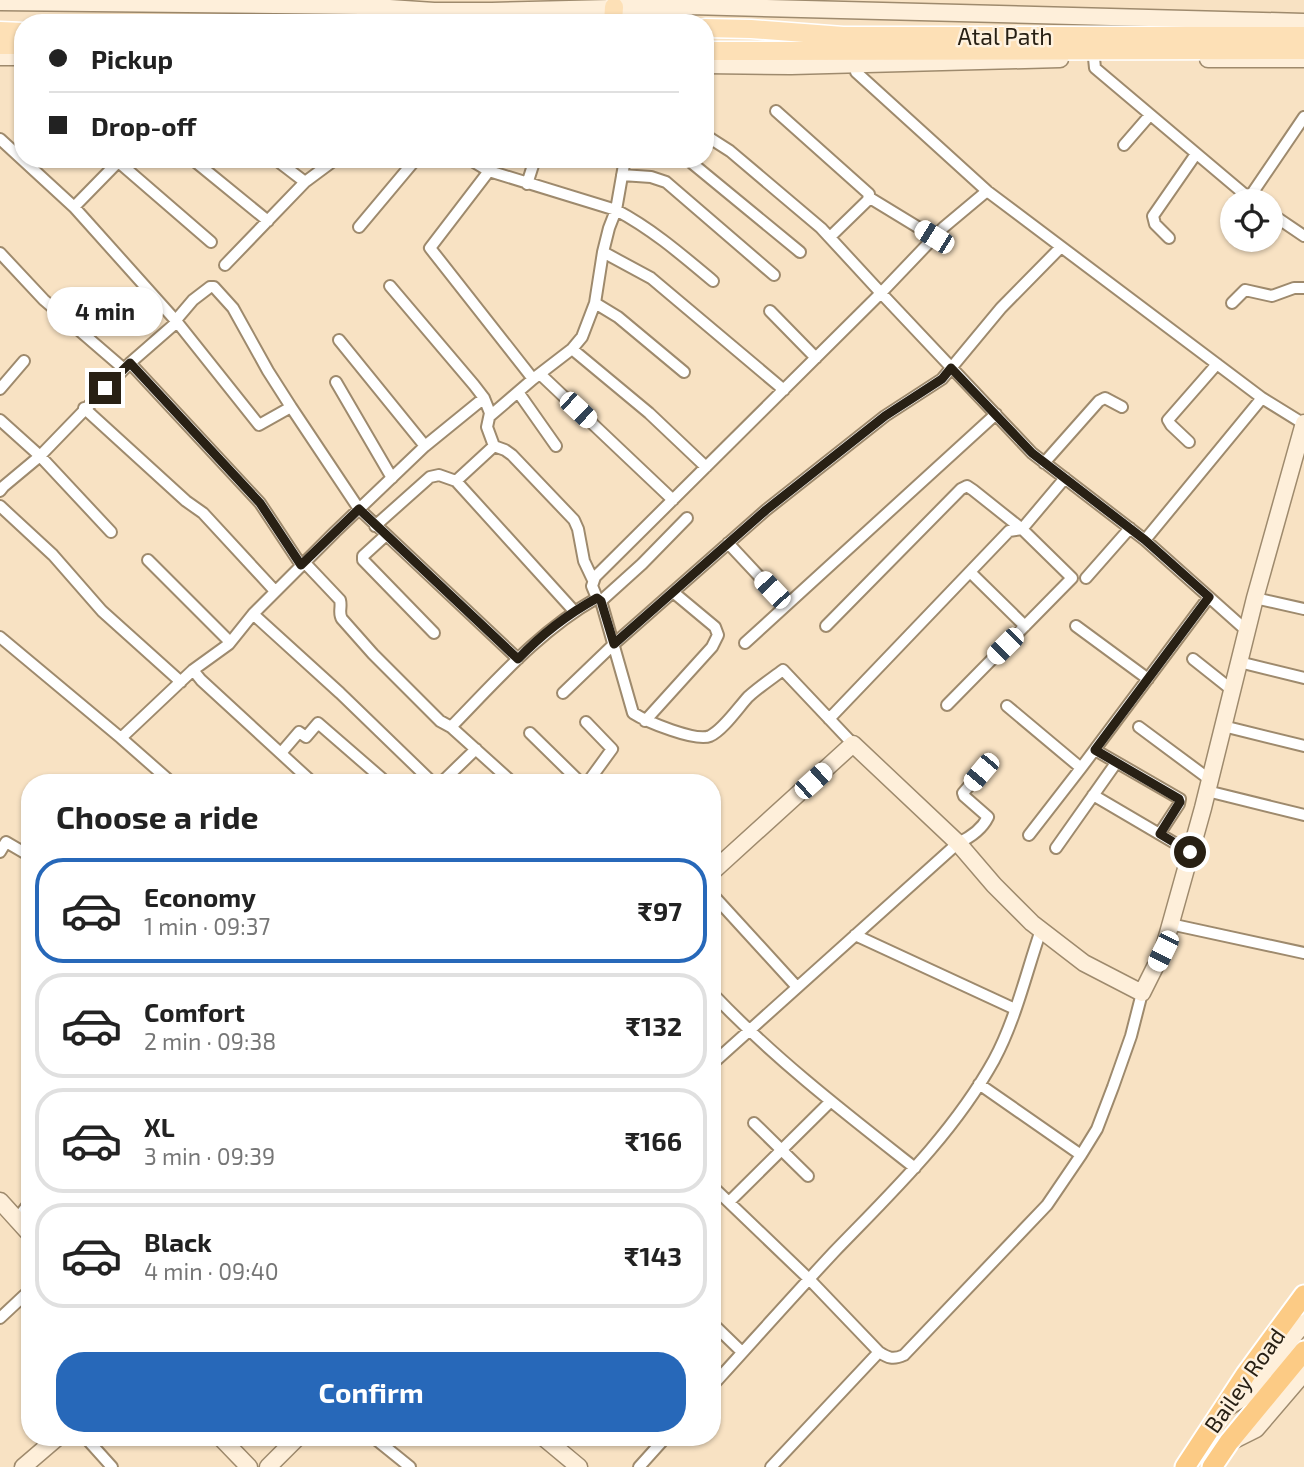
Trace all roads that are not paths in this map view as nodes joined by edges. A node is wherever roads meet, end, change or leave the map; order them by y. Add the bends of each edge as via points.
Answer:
1 (0, 2) edge
2 (614, 10) edge
3 (1304, 22) edge
4 (714, 28) edge
5 (1304, 36) edge
6 (1304, 50) edge
7 (714, 51) edge
8 (1094, 58) junction
9 (1304, 59) edge
10 (856, 63) junction
11 (714, 65) edge
12 (776, 111) dead end
13 (1150, 115) junction
14 (1304, 117) edge
15 (0, 139) edge
16 (714, 141) edge
17 (1124, 145) dead end
18 (14, 152) edge
19 (1196, 153) junction
20 (32, 168) edge
21 (110, 168) edge
22 (124, 168) edge
23 (203, 168) edge
24 (286, 168) edge
25 (323, 168) edge
26 (408, 168) edge
27 (484, 168) edge
28 (532, 168) edge
29 (623, 168) edge
30 (698, 168) edge
31 (489, 171) junction
32 (622, 175) junction
33 (304, 182) junction
34 (527, 184) junction
35 (1239, 189) edge
36 (1259, 189) edge
37 (986, 191) junction
38 (870, 198) junction
39 (74, 207) junction
40 (616, 210) junction
41 (268, 221) junction
42 (1283, 222) edge
43 (359, 227) dead end
44 (1304, 236) edge
45 (830, 237) junction
46 (934, 237) junction
47 (1169, 238) dead end
48 (211, 242) dead end
49 (1061, 247) junction
50 (603, 251) junction
51 (800, 251) dead end
52 (0, 253) edge
53 (225, 265) dead end
54 (774, 275) dead end
55 (713, 281) dead end
56 (390, 286) dead end
57 (1304, 288) edge
58 (881, 293) junction
59 (594, 303) junction
60 (1232, 303) dead end
61 (770, 311) dead end
62 (174, 318) junction
63 (339, 340) dead end
64 (572, 349) junction
65 (816, 358) junction
66 (24, 361) dead end
67 (1217, 364) junction
68 (127, 366) junction
69 (951, 368) junction
70 (684, 372) dead end
71 (532, 374) junction
72 (336, 382) dead end
73 (0, 389) edge
74 (784, 390) junction
75 (518, 392) junction
76 (1262, 398) junction
77 (290, 407) junction
78 (1122, 407) dead end
79 (85, 408) junction
80 (488, 408) junction
81 (996, 414) junction
82 (0, 420) edge
83 (1304, 424) edge
84 (1189, 442) dead end
85 (425, 446) junction
86 (494, 446) junction
87 (556, 446) dead end
88 (40, 456) junction
89 (1045, 463) junction
90 (706, 467) junction
91 (392, 478) junction
92 (1065, 478) junction
93 (456, 481) junction
94 (0, 490) edge
95 (673, 500) junction
96 (0, 506) edge
97 (367, 518) junction
98 (687, 518) dead end
99 (1130, 528) junction
100 (1022, 529) junction
101 (111, 532) dead end
102 (386, 535) junction
103 (1145, 540) junction
104 (728, 543) junction
105 (148, 560) dead end
106 (307, 567) junction
107 (970, 572) junction
108 (1086, 579) dead end
109 (593, 580) junction
110 (275, 591) junction
111 (673, 592) junction
112 (1209, 597) junction
113 (1255, 598) junction
114 (599, 599) junction
115 (786, 606) junction
116 (1304, 609) edge
117 (574, 611) junction
118 (256, 617) junction
119 (827, 626) dead end
120 (1025, 626) junction
121 (1076, 626) dead end
122 (1247, 631) junction
123 (434, 633) dead end
124 (0, 637) edge
125 (746, 643) dead end
126 (229, 644) junction
127 (614, 644) junction
128 (518, 659) junction
129 (1193, 659) dead end
130 (1239, 662) junction
131 (197, 675) junction
132 (1304, 678) edge
133 (1148, 679) junction
134 (181, 682) junction
135 (1232, 690) junction
136 (563, 693) dead end
137 (947, 705) dead end
138 (1007, 705) dead end
139 (830, 719) junction
140 (645, 721) junction
141 (586, 722) dead end
142 (1223, 726) junction
143 (451, 727) junction
144 (1139, 727) dead end
145 (530, 733) dead end
146 (121, 738) junction
147 (853, 744) junction
148 (1304, 746) edge
149 (476, 749) junction
150 (1095, 750) junction
151 (281, 753) junction
152 (1116, 763) junction
153 (1081, 768) junction
154 (981, 772) dead end
155 (162, 774) edge
156 (303, 774) edge
157 (377, 774) edge
158 (424, 774) edge
159 (450, 774) edge
160 (503, 774) edge
161 (572, 774) edge
162 (594, 774) edge
163 (1208, 785) junction
164 (1093, 795) junction
165 (1304, 815) edge
166 (1160, 834) junction
167 (1029, 835) dead end
168 (958, 843) junction
169 (2, 845) edge
170 (1056, 848) dead end
171 (21, 852) edge
172 (1190, 852) junction
173 (721, 864) edge
174 (721, 904) edge
175 (1170, 924) junction
176 (1041, 930) junction
177 (855, 935) junction
178 (1304, 953) edge
179 (796, 987) junction
180 (1142, 993) junction
181 (721, 1002) edge
182 (1015, 1009) junction
183 (748, 1031) junction
184 (721, 1055) edge
185 (979, 1084) junction
186 (830, 1102) junction
187 (754, 1123) dead end
188 (781, 1150) junction
189 (1081, 1155) junction
190 (915, 1168) junction
191 (808, 1176) dead end
192 (721, 1194) edge
193 (0, 1201) edge
194 (729, 1202) junction
195 (21, 1214) edge
196 (17, 1219) junction
197 (21, 1224) edge
198 (809, 1279) junction
199 (1304, 1295) edge
200 (21, 1298) edge
201 (0, 1318) edge
202 (1304, 1323) edge
203 (721, 1332) edge
204 (1304, 1350) edge
205 (742, 1352) junction
206 (879, 1352) junction
207 (1304, 1373) edge
208 (721, 1376) edge
209 (1220, 1411) junction
210 (1229, 1442) junction
211 (48, 1446) edge
212 (93, 1446) edge
213 (228, 1446) edge
214 (289, 1446) edge
215 (384, 1446) edge
216 (554, 1446) edge
217 (658, 1446) edge
218 (23, 1467) edge
219 (112, 1467) edge
220 (248, 1467) edge
221 (268, 1467) edge
222 (410, 1467) edge
223 (579, 1467) edge
224 (639, 1467) edge
225 (771, 1467) edge
226 (1185, 1467) edge
227 (1212, 1467) edge

1 - 2 street
2 - 3 street via 690,6
4 - 5 main road, Atal Path via 843,36
6 - 7 main road, Atal Path
8 - 9 street
8 - 10 street
8 - 13 street via 1095,68
10 - 11 street
10 - 37 street via 856,72
12 - 38 street via 868,191
13 - 17 street
13 - 19 street
14 - 36 street
15 - 18 street
16 - 45 street
19 - 35 street
19 - 47 street via 1153,216
20 - 39 street
21 - 39 street
22 - 48 street
23 - 41 street
24 - 33 street
25 - 33 street
26 - 43 street
27 - 31 street
28 - 34 street
29 - 32 street
30 - 51 street
31 - 34 street
31 - 71 street via 430,248
32 - 40 street
32 - 54 street via 666,182
33 - 41 street
34 - 40 street
37 - 46 street
37 - 49 street
38 - 45 street
38 - 46 street
39 - 62 street
40 - 50 street
40 - 55 street via 666,242
41 - 53 street
42 - 44 street
45 - 58 street
46 - 58 street
49 - 67 street
49 - 69 street
50 - 59 street
50 - 74 street via 651,278
52 - 68 street via 44,300
56 - 80 street
57 - 60 street via 1272,296 1245,289
58 - 65 street
58 - 69 street
59 - 64 street via 582,337
59 - 70 street
61 - 65 street
62 - 68 street
62 - 77 street via 259,425
62 - 77 street via 214,287 233,308
63 - 85 street
64 - 71 street
64 - 90 street
65 - 74 street
66 - 73 street
67 - 76 street
67 - 84 street via 1168,420
68 - 79 street
68 - 106 street via 260,503
69 - 81 street
69 - 104 street
71 - 75 street
71 - 95 street
72 - 91 street
74 - 90 street
75 - 80 street
75 - 87 street
76 - 83 street
76 - 103 street
77 - 97 street
78 - 89 street via 1105,398 1099,401
79 - 88 street
79 - 110 street via 203,513
80 - 85 street
80 - 86 street via 487,427
81 - 89 street
81 - 115 street
82 - 88 street
83 - 113 street
85 - 91 street
86 - 93 street
86 - 109 street via 512,455 571,515
88 - 94 street
88 - 101 street
89 - 92 street
90 - 95 street
91 - 97 street
92 - 99 street
92 - 100 street
93 - 97 street via 430,477
93 - 117 street
95 - 109 street
96 - 134 street via 53,555 102,611
97 - 102 street
97 - 106 street
98 - 114 street
99 - 103 street
99 - 108 street
100 - 107 street via 1009,531
100 - 119 street via 967,486
100 - 120 street via 1072,578
102 - 123 street via 363,560
102 - 128 street
103 - 112 street
104 - 111 street
104 - 115 street
105 - 126 street
106 - 110 street
106 - 143 street via 340,600 342,619 373,654
107 - 120 street
107 - 139 street
109 - 114 street
110 - 118 street
111 - 127 street
111 - 140 street via 719,635
112 - 122 street
112 - 133 street
113 - 116 street
113 - 122 street
114 - 117 street
114 - 127 street
115 - 125 street
117 - 128 street
118 - 126 street
118 - 158 street
120 - 137 street
121 - 133 street
122 - 130 street
124 - 146 street
126 - 131 street
127 - 136 street
127 - 140 street via 633,713
128 - 143 street
129 - 135 street
130 - 132 street
130 - 135 street
131 - 134 street
131 - 151 street
133 - 150 street
134 - 146 street
135 - 142 street
138 - 153 street
139 - 140 street via 783,670 749,696 710,736 691,736
139 - 147 street
141 - 162 street via 612,749
142 - 148 street
142 - 163 street
143 - 149 street
144 - 163 street
145 - 161 street
146 - 155 street
147 - 168 street
147 - 173 street
149 - 159 street
149 - 160 street
150 - 152 street
150 - 153 street
151 - 156 street
151 - 157 street via 299,732 306,737 318,723
152 - 164 street
152 - 166 street via 1180,799
153 - 167 street
154 - 168 street via 963,793 988,817
163 - 165 street
163 - 172 street
164 - 166 street
164 - 170 street
166 - 172 street
168 - 176 street
168 - 177 street
169 - 171 street
172 - 175 street
174 - 179 street
175 - 178 street
175 - 180 street via 1163,951
176 - 180 street via 1084,963
176 - 182 street
177 - 179 street
177 - 182 street
179 - 183 street
180 - 189 street via 1114,1087
181 - 183 street
182 - 185 street via 1009,1030
183 - 184 street
183 - 186 street
185 - 189 street
185 - 190 street
186 - 188 street
186 - 190 street
187 - 188 street
188 - 191 street
188 - 194 street
189 - 206 street via 1047,1205 904,1355 896,1359
190 - 198 street
192 - 194 street
193 - 196 street
194 - 198 street
195 - 196 street
196 - 197 street
198 - 205 street
198 - 206 street
199 - 209 highway, Bailey Road
200 - 201 street
202 - 209 street via 1243,1398
203 - 205 street
204 - 210 highway, Bailey Road
205 - 208 street
206 - 225 street
207 - 210 street via 1256,1429
209 - 226 highway, Bailey Road
210 - 227 highway, Bailey Road
211 - 218 street
212 - 219 street
213 - 220 street
214 - 221 street
215 - 222 street
216 - 223 street
217 - 224 street

